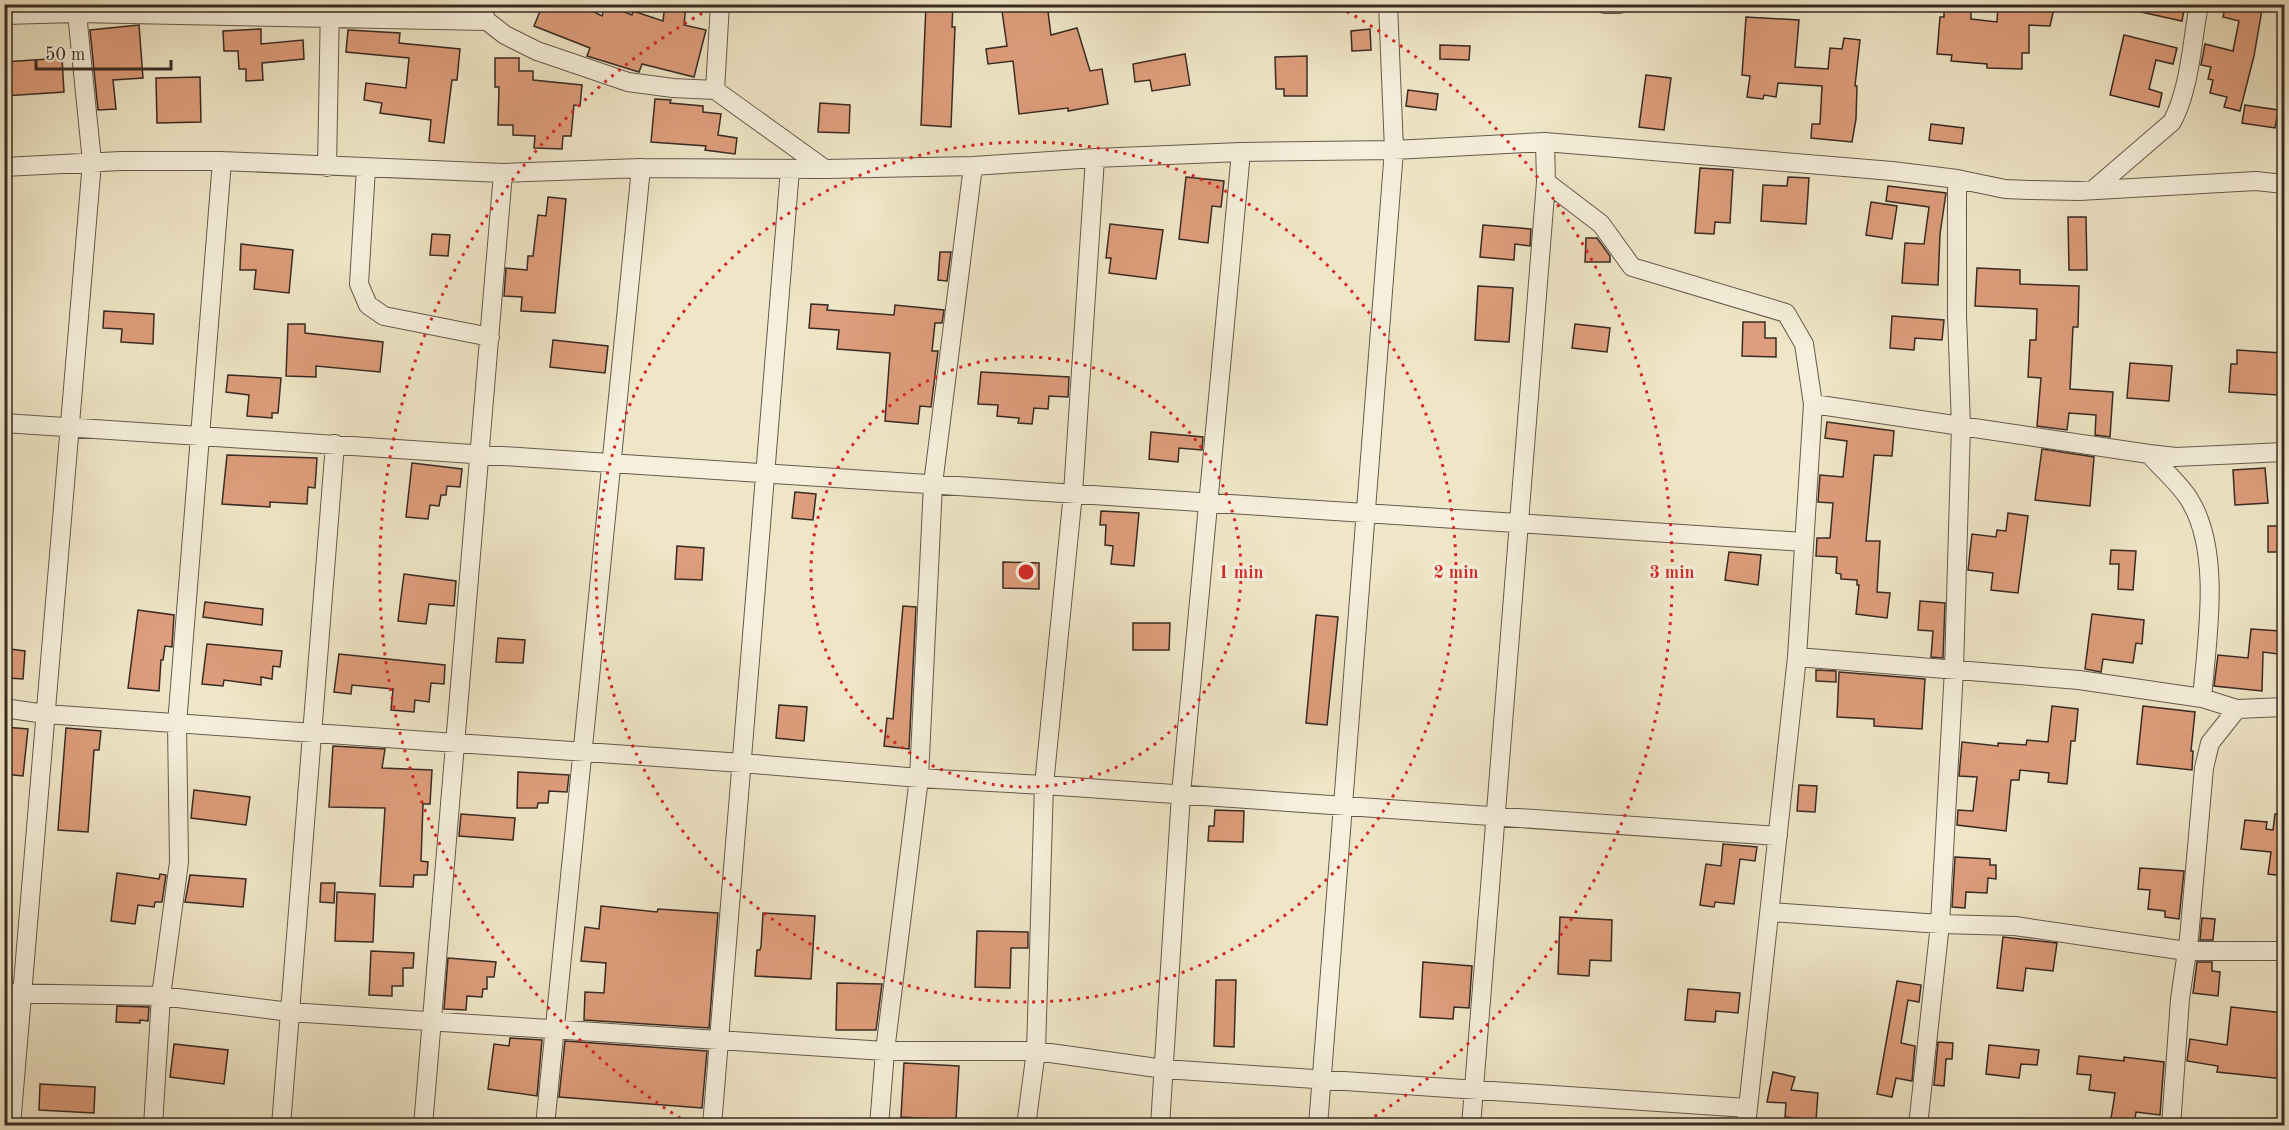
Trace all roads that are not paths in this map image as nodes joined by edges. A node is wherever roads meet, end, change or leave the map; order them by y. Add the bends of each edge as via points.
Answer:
1 (720, 4) edge
2 (1388, 4) edge
3 (1604, 4) edge
4 (1620, 4) edge
5 (2199, 4) edge
6 (330, 11) edge
7 (483, 13) edge
8 (77, 14) junction
9 (4, 15) edge
10 (715, 90) junction
11 (1545, 142) junction
12 (1394, 150) junction
13 (1241, 152) junction
14 (1095, 158) junction
15 (222, 161) junction
16 (92, 162) junction
17 (973, 166) junction
18 (4, 167) edge
19 (327, 167) junction
20 (366, 168) junction
21 (641, 168) junction
22 (790, 169) junction
23 (825, 169) junction
24 (504, 173) junction
25 (1957, 179) junction
26 (1546, 182) junction
27 (2284, 184) edge
28 (2092, 190) junction
29 (490, 338) junction
30 (1813, 404) junction
31 (4, 423) edge
32 (1961, 426) junction
33 (69, 427) junction
34 (200, 435) junction
35 (335, 444) junction
36 (2284, 452) edge
37 (480, 454) junction
38 (2149, 454) junction
39 (612, 463) junction
40 (765, 473) junction
41 (933, 484) junction
42 (1073, 493) junction
43 (1208, 503) junction
44 (1366, 513) junction
45 (1519, 523) junction
46 (1804, 542) junction
47 (1797, 657) junction
48 (1954, 669) junction
49 (2202, 698) junction
50 (2284, 707) edge
51 (4, 708) edge
52 (2237, 709) junction
53 (45, 714) junction
54 (177, 724) junction
55 (312, 733) junction
56 (455, 743) junction
57 (583, 752) junction
58 (742, 763) junction
59 (919, 778) junction
60 (1044, 785) junction
61 (1181, 794) junction
62 (1343, 806) junction
63 (1495, 816) junction
64 (1778, 836) junction
65 (1770, 912) junction
66 (1940, 924) junction
67 (2186, 951) junction
68 (2284, 951) edge
69 (13, 994) edge
70 (161, 996) junction
71 (290, 1012) junction
72 (431, 1021) junction
73 (555, 1029) junction
74 (719, 1040) junction
75 (885, 1051) junction
76 (1036, 1051) junction
77 (1164, 1069) junction
78 (1322, 1080) junction
79 (1473, 1090) junction
80 (1746, 1117) edge
81 (11, 1125) edge
82 (153, 1125) edge
83 (280, 1125) edge
84 (423, 1125) edge
85 (545, 1125) edge
86 (712, 1125) edge
87 (879, 1125) edge
88 (1026, 1125) edge
89 (1160, 1125) edge
90 (1318, 1125) edge
91 (1471, 1125) edge
92 (1918, 1125) edge
93 (2171, 1125) edge

1 - 10 street
2 - 12 street
3 - 4 street
5 - 28 street via 2184,88 2172,122
6 - 7 street
6 - 8 street
6 - 19 street
7 - 10 street via 505,35 537,51 628,82
8 - 9 street
8 - 16 street
10 - 23 street
11 - 12 street
11 - 25 street
11 - 26 street
12 - 13 street
12 - 44 street
13 - 14 street
13 - 43 street
14 - 17 street
14 - 42 street
15 - 16 street
15 - 19 street
15 - 34 street
16 - 18 street
16 - 33 street
17 - 23 street
17 - 41 street
19 - 20 street
20 - 24 street
20 - 29 street via 359,284 368,306 384,316
21 - 22 street
21 - 24 street
21 - 39 street
22 - 23 street
22 - 40 street
24 - 29 street
25 - 28 street via 2005,189
25 - 32 street
26 - 30 street via 1601,224 1632,267 1786,313 1804,344
26 - 45 street
27 - 28 street via 2256,181
29 - 37 street
30 - 32 street
30 - 46 street
31 - 33 street
32 - 38 street
32 - 48 street
33 - 34 street
33 - 53 street
34 - 35 street
34 - 54 street
35 - 37 street
35 - 55 street
36 - 38 street via 2176,457
37 - 39 street
37 - 56 street
38 - 49 street via 2188,498 2201,523 2211,603
39 - 40 street
39 - 57 street
40 - 41 street
40 - 58 street
41 - 42 street
41 - 59 street
42 - 43 street
42 - 60 street
43 - 44 street
43 - 61 street
44 - 45 street
44 - 62 street
45 - 46 street
45 - 63 street
46 - 47 street
47 - 48 street
47 - 64 street
48 - 49 street via 2079,680
48 - 66 street
49 - 52 street
50 - 52 street
51 - 53 street
52 - 67 street via 2210,743 2204,768
53 - 54 street
53 - 69 street
54 - 55 street
54 - 70 street via 179,862
55 - 56 street
55 - 71 street
56 - 57 street
56 - 72 street
57 - 58 street
57 - 73 street
58 - 59 street
58 - 74 street
59 - 60 street
59 - 75 street
60 - 61 street
60 - 76 street
61 - 62 street
61 - 77 street
62 - 63 street
62 - 78 street
63 - 64 street
63 - 79 street
64 - 65 street
65 - 66 street
65 - 80 street
66 - 67 street via 2015,926
66 - 92 street
67 - 68 street
67 - 93 street
69 - 70 street
69 - 81 street
70 - 71 street
70 - 82 street
71 - 72 street
71 - 83 street
72 - 73 street
72 - 84 street
73 - 74 street
73 - 85 street
74 - 75 street
74 - 86 street
75 - 76 street
75 - 87 street
76 - 77 street
76 - 88 street
77 - 78 street
77 - 89 street
78 - 79 street
78 - 90 street
79 - 80 street
79 - 91 street

